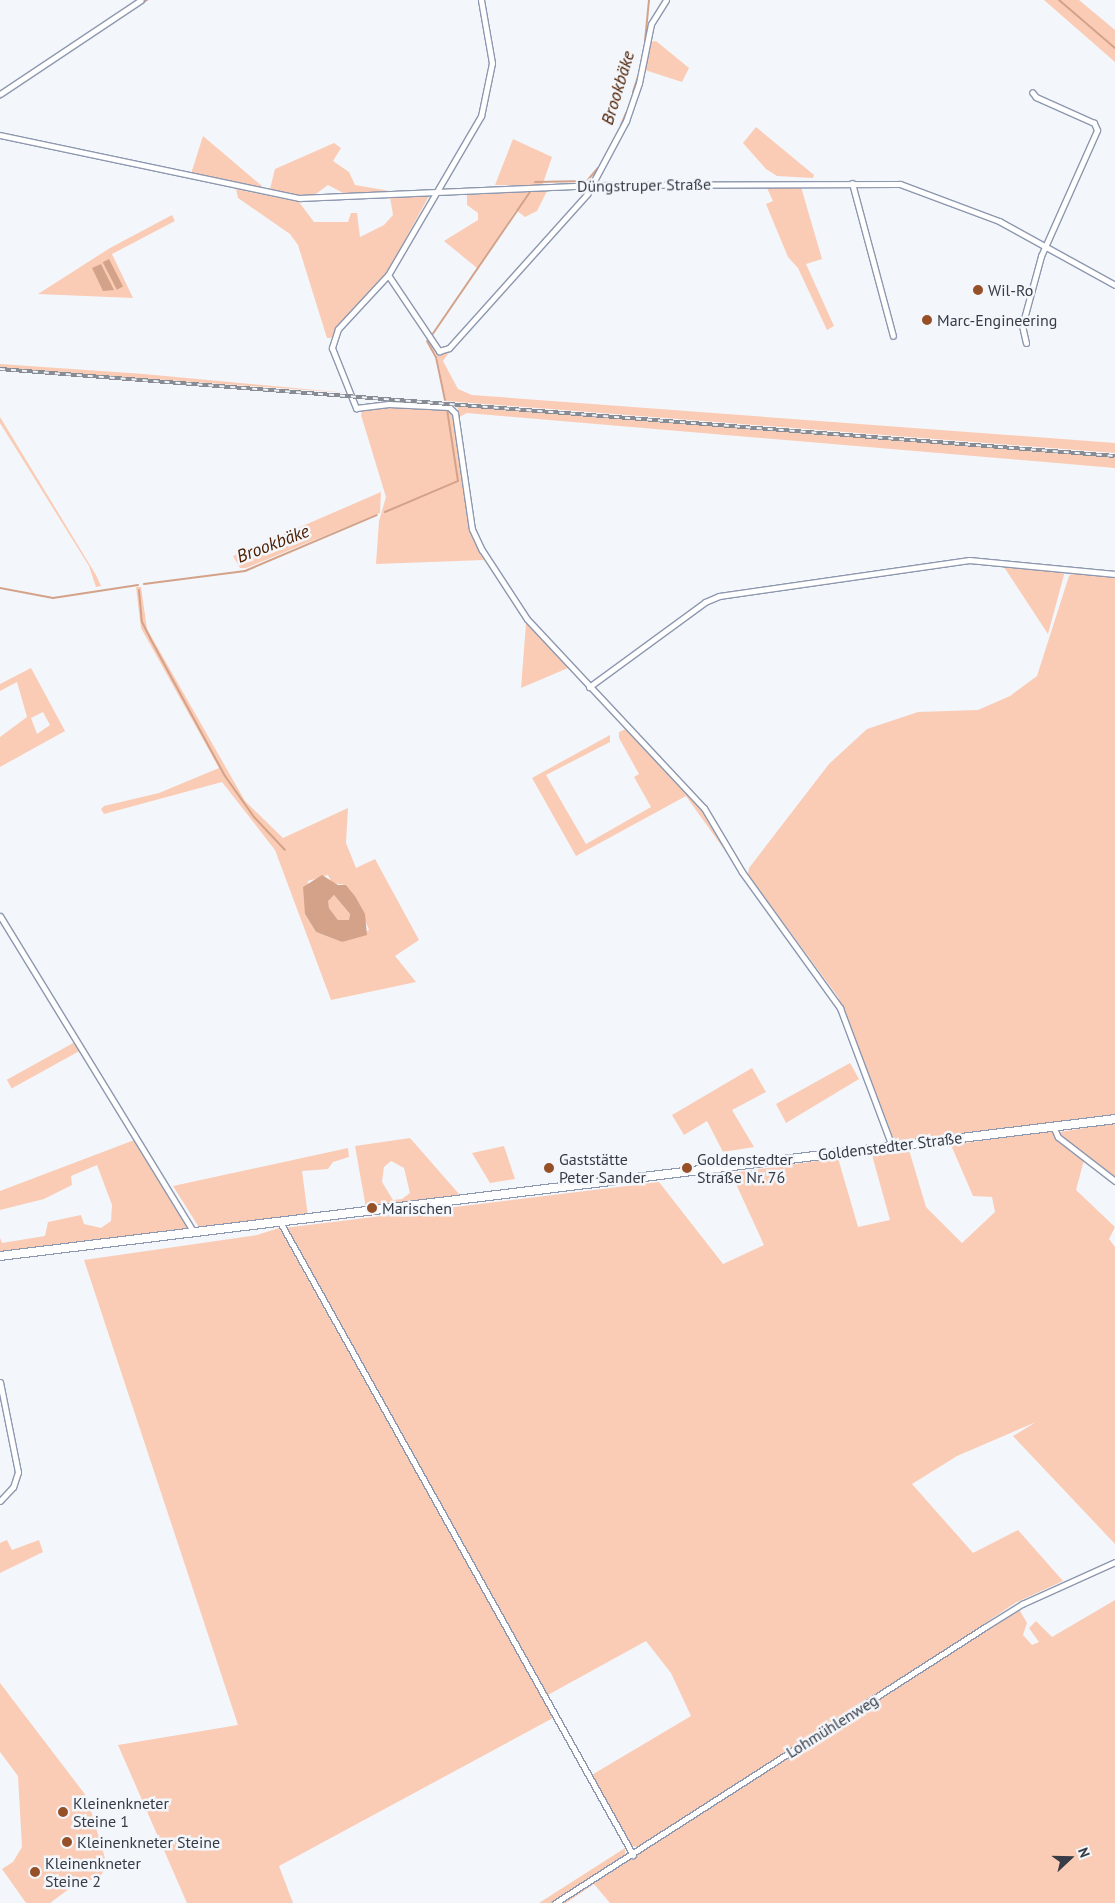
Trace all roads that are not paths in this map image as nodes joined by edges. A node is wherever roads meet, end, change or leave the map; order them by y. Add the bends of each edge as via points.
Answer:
1 (141, 0) edge
2 (481, 0) edge
3 (666, 0) edge
4 (1032, 92) dead end
5 (0, 94) edge
6 (0, 135) edge
7 (852, 184) junction
8 (592, 185) junction
9 (436, 193) junction
10 (1046, 246) junction
11 (388, 274) junction
12 (1115, 285) edge
13 (893, 336) dead end
14 (1026, 343) dead end
15 (1115, 574) edge
16 (589, 686) junction
17 (0, 916) edge
18 (1115, 1119) edge
19 (1054, 1126) junction
20 (892, 1146) junction
21 (1115, 1181) edge
22 (280, 1222) junction
23 (194, 1232) junction
24 (0, 1256) edge
25 (0, 1382) edge
26 (0, 1500) edge
27 (1115, 1562) edge
28 (633, 1855) junction
29 (556, 1903) edge

1 - 5 street
2 - 9 street via 491,56 488,95 481,116
3 - 8 street via 651,24 629,115
4 - 10 street via 1036,97 1094,123 1097,130
6 - 9 street, Düngstruper Straße via 299,198
7 - 8 street, Düngstruper Straße
7 - 10 street, Düngstruper Straße via 916,188 1000,221
7 - 13 street
8 - 9 street, Düngstruper Straße
8 - 11 street via 444,352 435,346
9 - 11 street
10 - 12 street, Düngstruper Straße
10 - 14 street via 1022,326
11 - 16 street via 338,329 332,341 356,408 389,404 452,410 474,536 527,619
15 - 16 street via 969,560 720,596 705,602
16 - 20 street via 697,799 742,872 831,992 867,1075
17 - 23 street
18 - 19 main road, Goldenstedter Straße
19 - 20 main road, Goldenstedter Straße
19 - 21 street via 1058,1137
20 - 22 main road, Goldenstedter Straße
22 - 23 main road, Goldenstedter Straße
22 - 28 street
23 - 24 main road, Goldenstedter Straße
25 - 26 street via 18,1472 15,1484
27 - 28 street, Lohmühlenweg via 1022,1604
28 - 29 street, Lohmühlenweg

